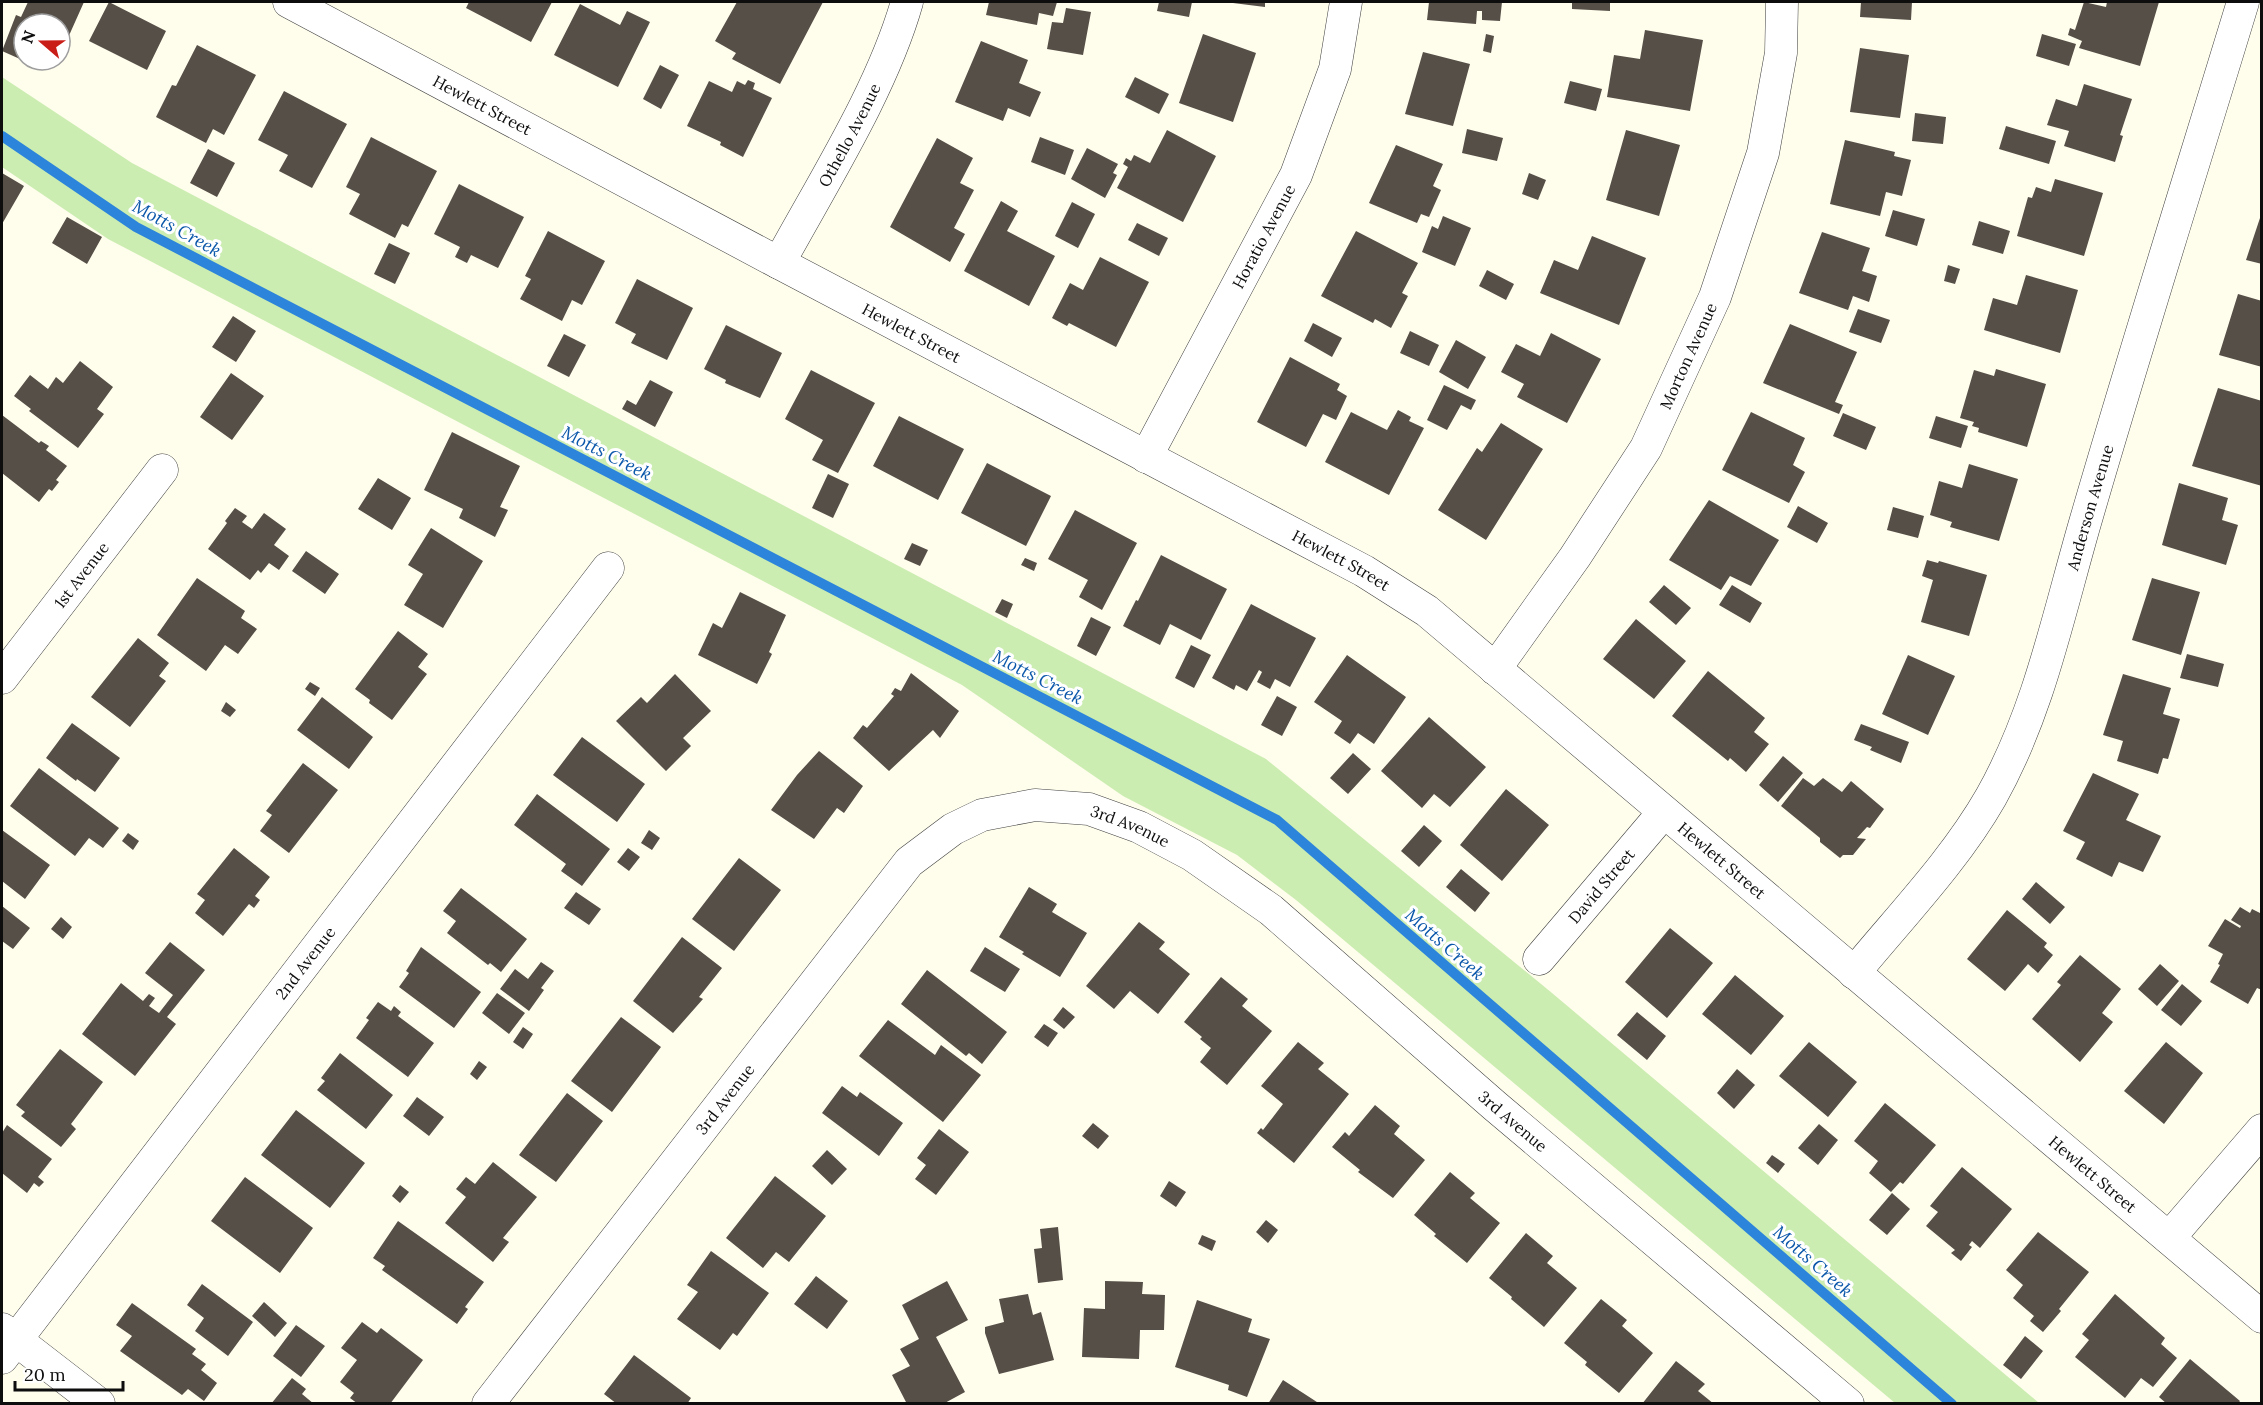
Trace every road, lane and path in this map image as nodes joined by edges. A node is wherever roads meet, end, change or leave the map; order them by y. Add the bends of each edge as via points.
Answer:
1 (290, 2) edge
2 (907, 2) edge
3 (1346, 2) edge
4 (1782, 2) edge
5 (2243, 2) edge
6 (778, 263) junction
7 (1146, 457) junction
8 (162, 470) dead end
9 (608, 568) dead end
10 (1495, 669) junction
11 (2, 678) edge
12 (1663, 813) junction
13 (1539, 960) dead end
14 (1854, 973) junction
15 (2262, 1130) edge
16 (2169, 1238) junction
17 (2262, 1317) edge
18 (6, 1342) edge
19 (99, 1404) edge
20 (488, 1404) edge
21 (1848, 1404) edge

1 - 6 street, Hewlett Street
2 - 6 street, Othello Avenue via 898,32 857,119
3 - 7 street, Horatio Avenue via 1335,69 1296,175
4 - 10 street, Morton Avenue via 1781,53 1763,153 1715,297 1646,448
5 - 14 street, Anderson Avenue via 2044,669 2017,744 1990,798 1952,854
6 - 7 street, Hewlett Street
7 - 10 street, Hewlett Street via 1364,571 1426,611
8 - 11 street, 1st Avenue
9 - 18 street, 2nd Avenue
10 - 12 street, Hewlett Street
12 - 13 street, David Street
12 - 14 street, Hewlett Street
14 - 16 street, Hewlett Street
15 - 16 street
16 - 17 street, Hewlett Street
18 - 19 street
20 - 21 street, 3rd Avenue via 909,862 953,829 982,815 1035,805 1089,809 1139,827 1192,855 1271,910 1495,1106

